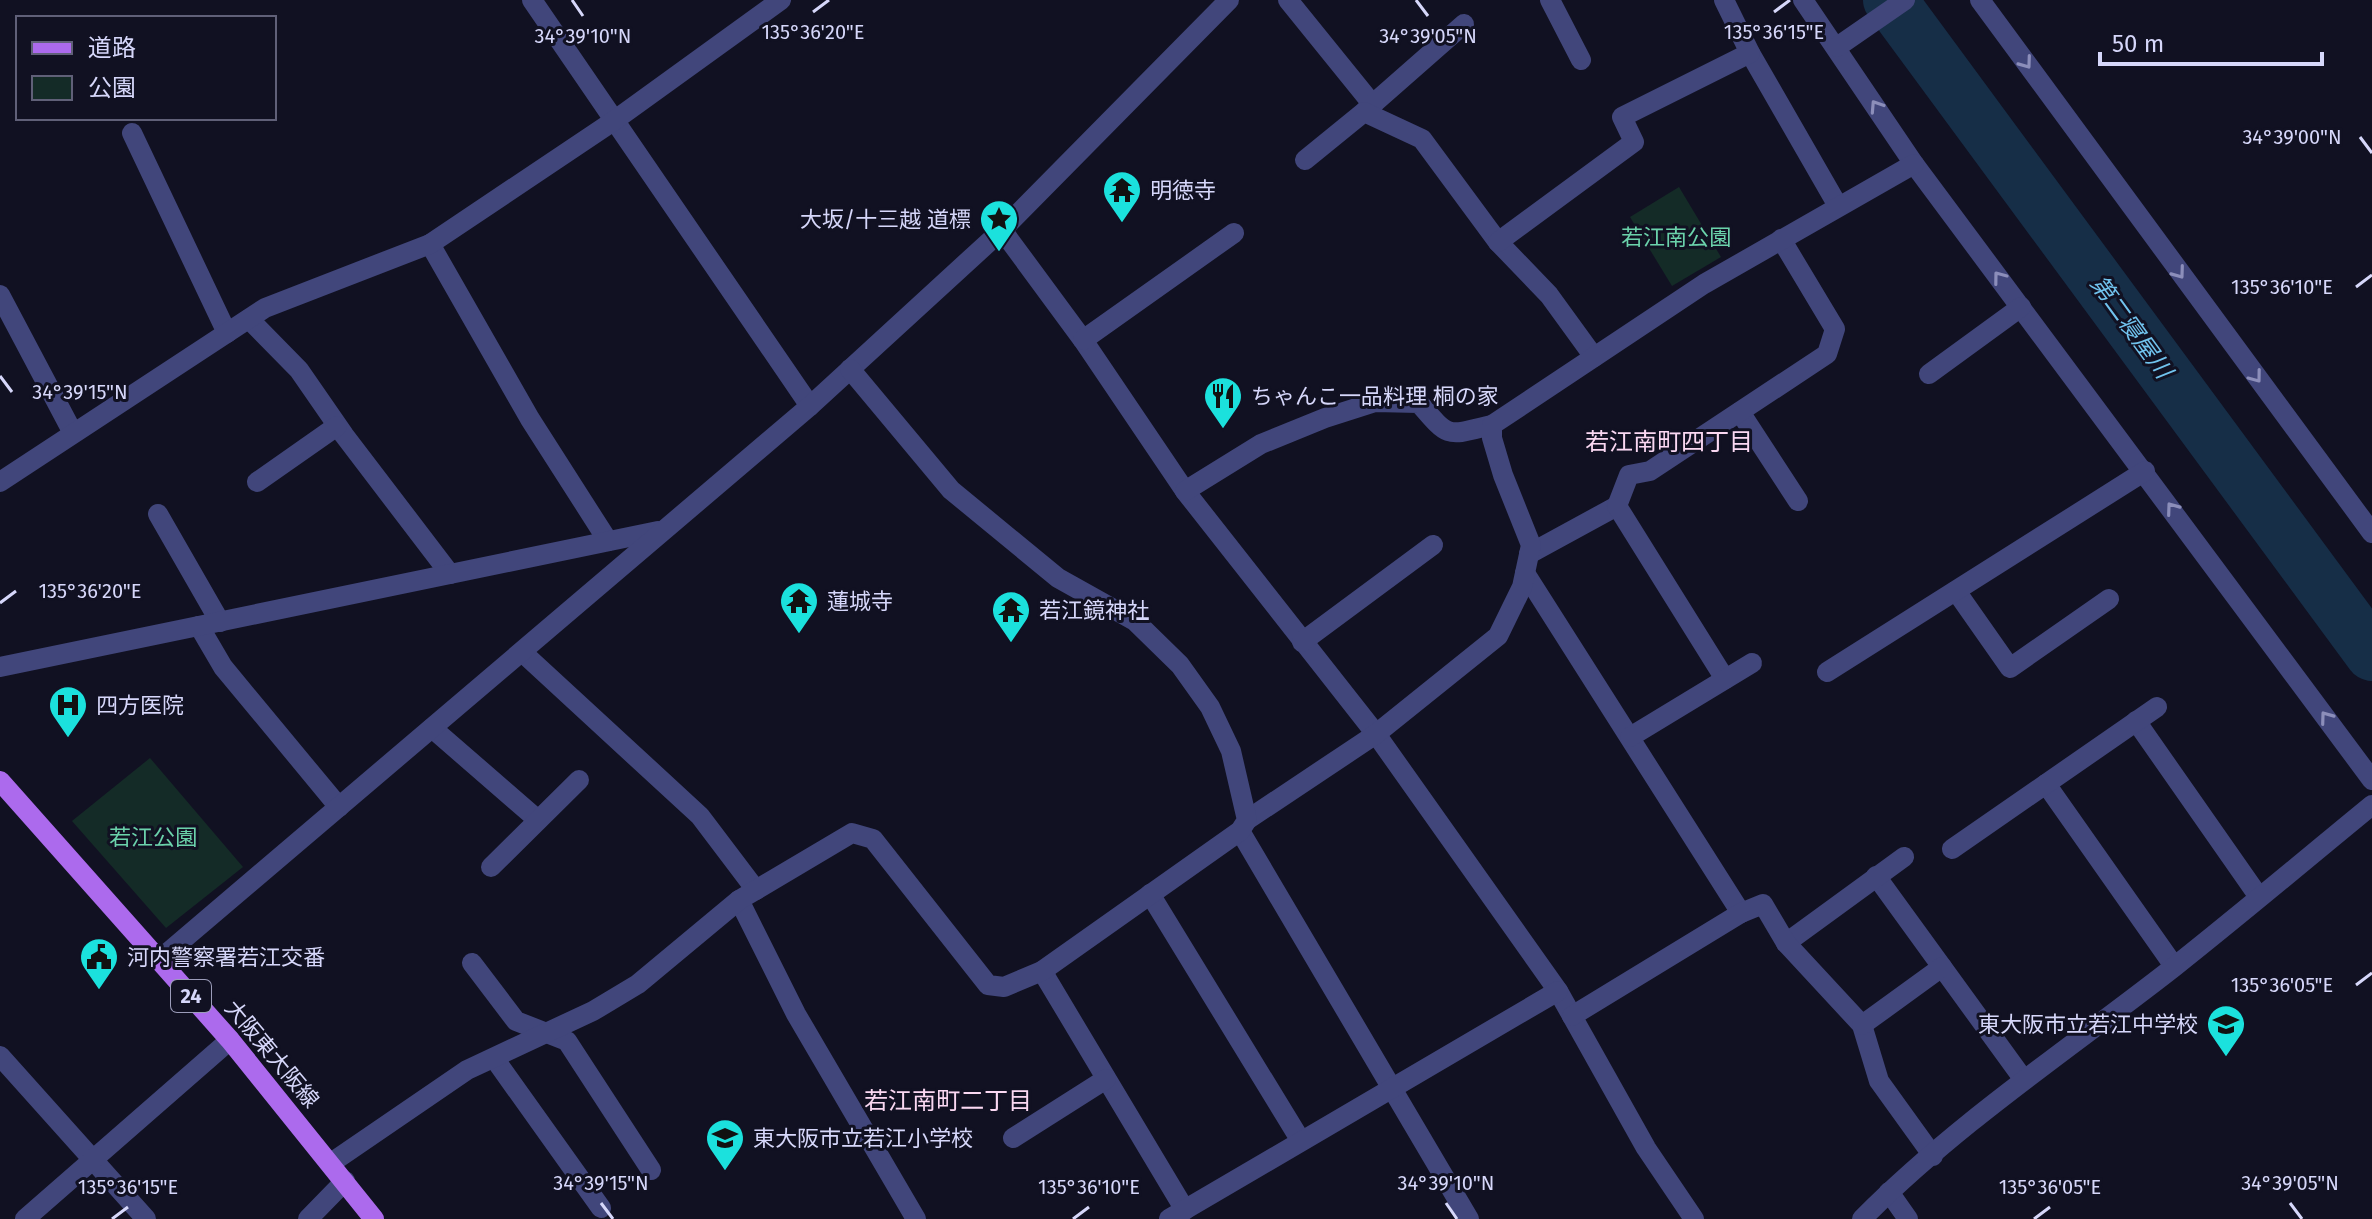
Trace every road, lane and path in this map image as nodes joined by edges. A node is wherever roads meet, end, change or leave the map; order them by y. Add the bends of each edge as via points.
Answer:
1 (532, 0) edge
2 (781, 0) edge
3 (1229, 0) edge
4 (1288, 0) edge
5 (1550, 0) edge
6 (1724, 0) edge
7 (1803, 0) edge
8 (1905, 0) edge
9 (1980, 0) edge
10 (1464, 24) dead end
11 (1837, 47) junction
12 (1750, 53) junction
13 (1581, 60) dead end
14 (1368, 108) junction
15 (615, 120) junction
16 (132, 133) dead end
17 (1305, 160) dead end
18 (1914, 164) junction
19 (1838, 206) junction
20 (1002, 230) junction
21 (1234, 233) dead end
22 (1781, 239) junction
23 (1498, 242) junction
24 (430, 244) junction
25 (0, 295) edge
26 (2021, 307) junction
27 (249, 319) junction
28 (227, 333) junction
29 (1083, 340) junction
30 (1594, 357) junction
31 (850, 369) junction
32 (1929, 374) dead end
33 (810, 406) junction
34 (1740, 412) junction
35 (1492, 425) junction
36 (337, 426) junction
37 (73, 433) junction
38 (2145, 471) junction
39 (0, 482) edge
40 (257, 482) dead end
41 (1185, 491) junction
42 (1798, 501) dead end
43 (1617, 506) junction
44 (158, 514) dead end
45 (662, 530) junction
46 (2372, 533) edge
47 (608, 541) junction
48 (1433, 545) dead end
49 (1527, 563) junction
50 (450, 574) junction
51 (1956, 591) junction
52 (2109, 599) dead end
53 (210, 624) junction
54 (1302, 642) junction
55 (522, 652) junction
56 (1752, 663) dead end
57 (0, 667) edge
58 (1827, 672) dead end
59 (1725, 679) junction
60 (2157, 707) dead end
61 (2136, 721) junction
62 (432, 728) junction
63 (1376, 734) junction
64 (1630, 737) junction
65 (579, 780) dead end
66 (2372, 780) edge
67 (0, 781) edge
68 (2046, 784) junction
69 (2372, 805) edge
70 (339, 807) junction
71 (538, 820) junction
72 (1243, 826) junction
73 (1952, 849) dead end
74 (1904, 857) dead end
75 (491, 867) dead end
76 (1876, 876) junction
77 (1150, 894) junction
78 (748, 895) junction
79 (2259, 897) junction
80 (1741, 913) junction
81 (1786, 943) junction
82 (159, 960) junction
83 (472, 963) dead end
84 (2174, 966) junction
85 (1942, 967) junction
86 (1042, 971) junction
87 (1558, 991) junction
88 (1572, 1016) junction
89 (1862, 1025) junction
90 (544, 1035) junction
91 (230, 1040) junction
92 (0, 1056) edge
93 (494, 1058) junction
94 (1106, 1079) junction
95 (2024, 1080) junction
96 (1391, 1088) junction
97 (1013, 1138) dead end
98 (1301, 1141) junction
99 (1933, 1156) junction
100 (93, 1158) junction
101 (331, 1163) junction
102 (651, 1170) dead end
103 (345, 1181) junction
104 (1889, 1192) junction
105 (601, 1208) dead end
106 (1177, 1214) edge
107 (25, 1219) edge
108 (146, 1219) edge
109 (308, 1219) edge
110 (374, 1219) edge
111 (916, 1219) edge
112 (1469, 1219) edge
113 (1694, 1219) edge
114 (1862, 1219) edge
115 (1908, 1219) edge

1 - 15 street
2 - 15 street
3 - 20 street
4 - 14 street
5 - 13 street
6 - 12 street
7 - 11 street
8 - 11 street
9 -> 46 street
10 - 14 street
18 -> 11 street
12 - 19 street
12 - 23 street via 1622,117 1634,142
14 - 17 street
14 - 23 street via 1422,139
15 - 24 street
15 - 33 street
16 - 28 street
18 - 19 street
26 -> 18 street
19 - 22 street
20 - 29 street
20 - 31 street
21 - 29 street
22 - 30 street
22 - 34 street via 1835,329 1827,354
23 - 30 street via 1549,295
24 - 27 street via 265,308
24 - 47 street via 530,419
25 - 37 street
26 - 32 street
26 - 38 street
27 - 28 street
27 - 36 street via 299,370
28 - 37 street
29 - 41 street
30 - 35 street
31 - 33 street
31 - 72 street via 951,490 1058,578 1135,621 1180,665 1210,707 1231,751
33 - 45 street
34 - 42 street
34 - 43 street via 1650,471 1629,475
35 - 41 street via 1452,434 1419,403 1375,402 1261,444
35 - 49 street via 1503,475 1531,545
36 - 40 street
36 - 50 street
37 - 39 street
38 - 51 street
66 -> 38 street
41 - 54 street
43 - 49 street
43 - 59 street
44 - 53 street
45 - 47 street
45 - 55 street
47 - 50 street
48 - 54 street
49 - 63 street via 1498,636
49 - 64 street
50 - 53 street
51 - 52 street via 2010,668
51 - 58 street
53 - 57 street
53 - 70 street via 223,667
54 - 63 street
55 - 62 street
55 - 78 street via 700,816
56 - 59 street
59 - 64 street
60 - 61 street
61 - 68 street
61 - 79 street
62 - 70 street
62 - 71 street
63 - 72 street
63 - 87 street
64 - 80 street
65 - 71 street
67 - 82 main road, 大阪東大阪線 / 24
68 - 73 street
68 - 84 street
69 - 79 street
70 - 82 street
71 - 75 street
72 - 77 street
72 - 96 street
74 - 76 street
76 - 81 street
76 - 85 street
77 - 86 street
77 - 98 street
78 - 86 street via 852,833 873,839 988,985 1004,987
78 - 90 street via 638,984
78 - 111 street via 796,1014
79 - 84 street
80 - 81 street via 1763,904
80 - 88 street
81 - 89 street
82 - 91 main road, 大阪東大阪線 / 24
83 - 90 street via 516,1021
84 - 95 street
85 - 89 street
85 - 95 street
86 - 94 street
87 - 88 street
87 - 96 street
88 - 113 street via 1646,1148
89 - 99 street via 1879,1081
90 - 93 street
90 - 102 street via 567,1041
91 - 100 street
91 - 101 main road, 大阪東大阪線 / 24
92 - 100 street
93 - 101 street via 467,1070
93 - 105 street
94 - 97 street
94 - 106 street
95 - 99 street
96 - 98 street
96 - 112 street
98 - 106 street
99 - 104 street
100 - 107 street
100 - 108 street
101 - 103 main road, 大阪東大阪線 / 24
103 - 109 street
103 - 110 main road, 大阪東大阪線 / 24
104 - 114 street
104 - 115 street

